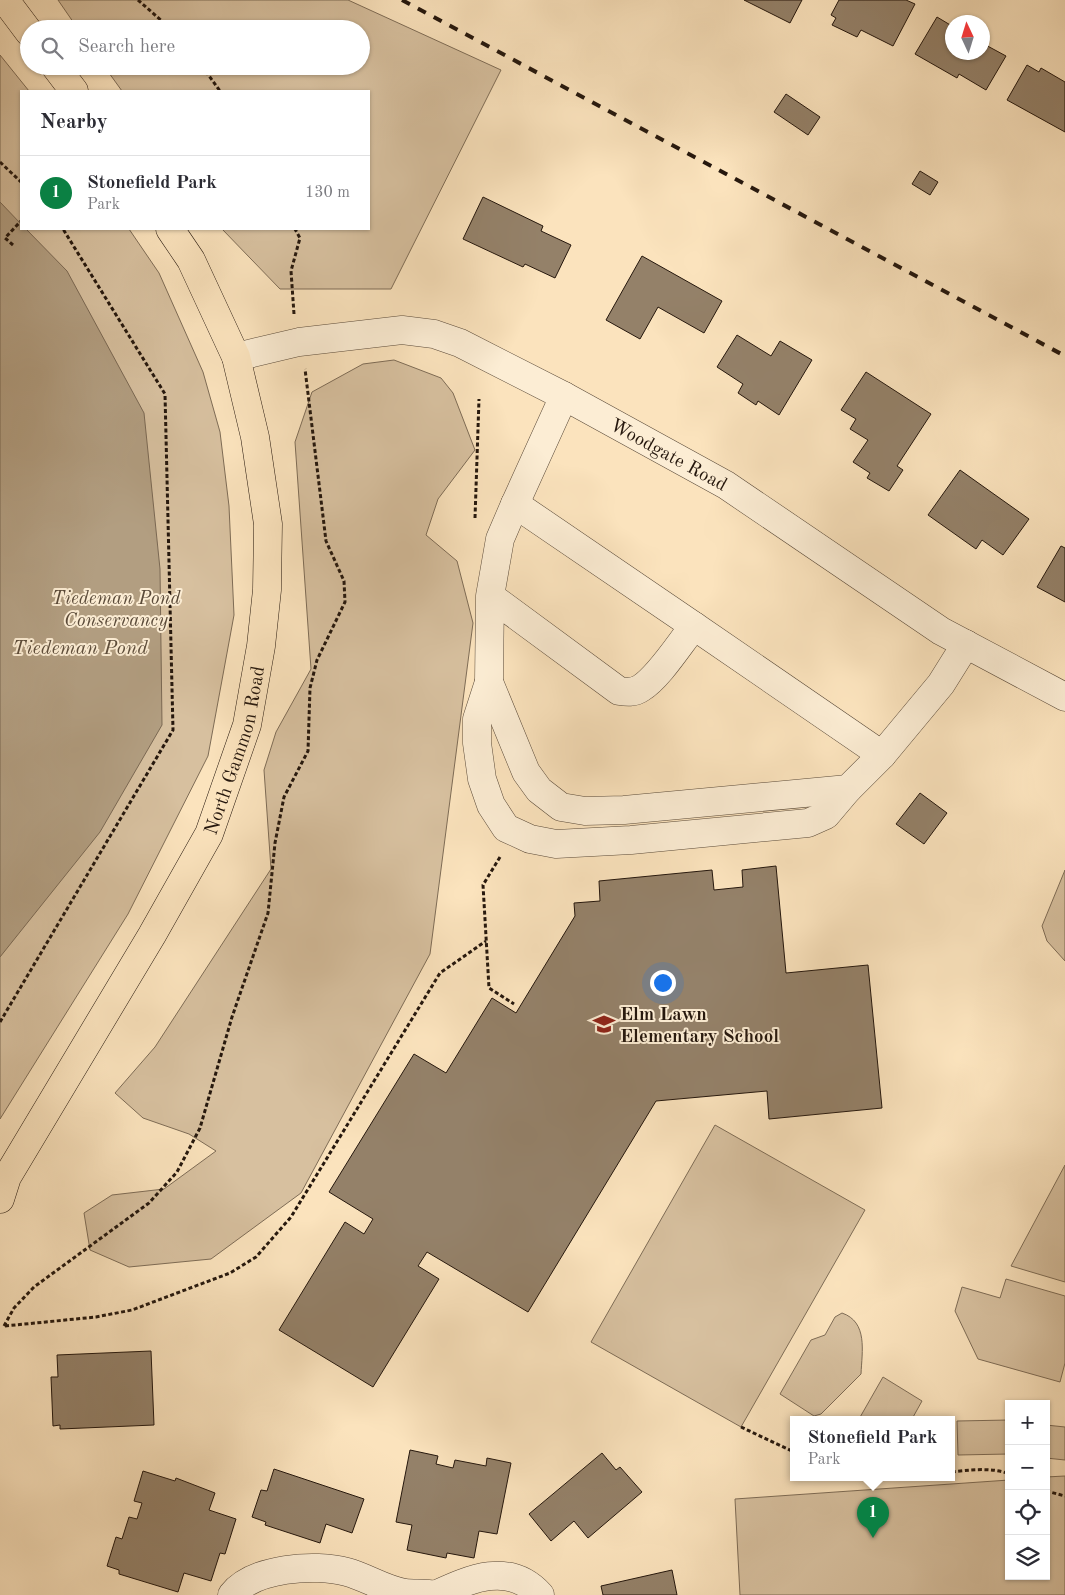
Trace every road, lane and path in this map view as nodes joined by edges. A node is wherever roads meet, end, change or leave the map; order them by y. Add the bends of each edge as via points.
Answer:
1 (5, 0) edge
2 (138, 0) edge
3 (20, 20) edge
4 (160, 20) edge
5 (62, 75) edge
6 (208, 75) edge
7 (73, 90) edge
8 (219, 90) edge
9 (0, 162) edge
10 (20, 181) edge
11 (20, 222) edge
12 (64, 230) edge
13 (171, 230) edge
14 (13, 245) dead end
15 (236, 357) junction
16 (564, 396) junction
17 (515, 504) junction
18 (490, 596) junction
19 (694, 626) junction
20 (966, 644) junction
21 (489, 682) junction
22 (1065, 697) edge
23 (882, 755) junction
24 (848, 788) junction
25 (501, 855) dead end
26 (486, 941) junction
27 (514, 1004) dead end
28 (0, 1022) edge
29 (0, 1199) edge
30 (4, 1326) dead end
31 (741, 1427) dead end
32 (790, 1450) edge
33 (955, 1472) edge
34 (1005, 1472) edge
35 (1050, 1492) edge
36 (1065, 1496) edge
37 (232, 1595) edge
38 (435, 1595) edge
39 (540, 1595) edge

1 - 3 main road
2 - 4 path
5 - 7 main road
6 - 8 path
9 - 10 path
11 - 14 path via 5,238
12 - 28 path via 165,394 173,730
13 - 15 main road, North Gammon Road via 191,260
15 - 16 street, Woodgate Road via 299,342 402,330 434,334 460,343
15 - 29 main road, North Gammon Road via 255,437 268,524 267,590 247,725 209,834 7,1177
16 - 17 street
16 - 20 street, Woodgate Road via 726,485
17 - 18 street via 500,539
17 - 19 street
18 - 19 street via 619,691 629,693 641,689
18 - 21 street
19 - 23 street
20 - 22 street, Woodgate Road
20 - 23 street via 941,684
21 - 24 street via 526,772 539,790 561,807 585,811 624,810
21 - 24 street via 477,719 476,743 482,779 491,805 506,828 530,839 556,844 631,840 808,823 826,815
23 - 24 street
25 - 26 path via 484,885
26 - 27 path via 489,988
26 - 30 path via 440,973 290,1217 256,1257 230,1273 132,1310
31 - 32 path
33 - 34 path
35 - 36 path
37 - 38 street via 251,1580 297,1568 346,1572 404,1593
38 - 39 street via 473,1578 497,1575 520,1579

